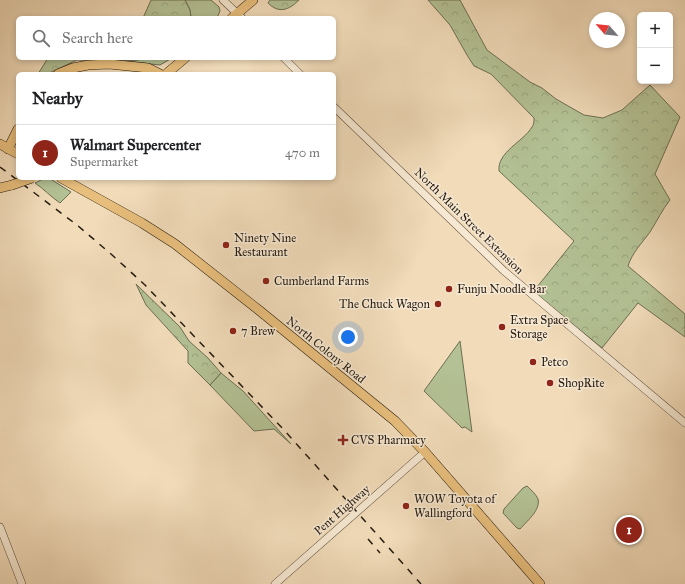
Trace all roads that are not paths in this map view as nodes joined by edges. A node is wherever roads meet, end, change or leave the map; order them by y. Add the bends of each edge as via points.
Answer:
1 (223, 0) edge
2 (253, 0) edge
3 (237, 16) edge
4 (183, 60) edge
5 (286, 60) edge
6 (125, 66) junction
7 (63, 72) edge
8 (132, 72) edge
9 (156, 72) edge
10 (168, 72) edge
11 (298, 72) edge
12 (336, 109) edge
13 (16, 131) edge
14 (4, 146) edge
15 (16, 153) edge
16 (26, 180) edge
17 (65, 180) edge
18 (0, 188) edge
19 (685, 422) edge
20 (425, 452) junction
21 (0, 527) edge
22 (22, 584) edge
23 (274, 584) edge
24 (540, 584) edge

1 - 3 street
2 - 3 main road
4 - 10 main road
5 - 11 street
6 - 7 main road via 88,65
6 - 8 main road
6 - 9 main road via 148,68
12 - 19 street, North Main Street Extension via 504,271
13 - 14 main road
14 - 15 main road
16 - 18 main road, bridge
17 - 20 main road, North Colony Road via 142,223 180,248 395,421
20 - 23 street, Pent Highway
20 - 24 main road, North Colony Road
21 - 22 street

